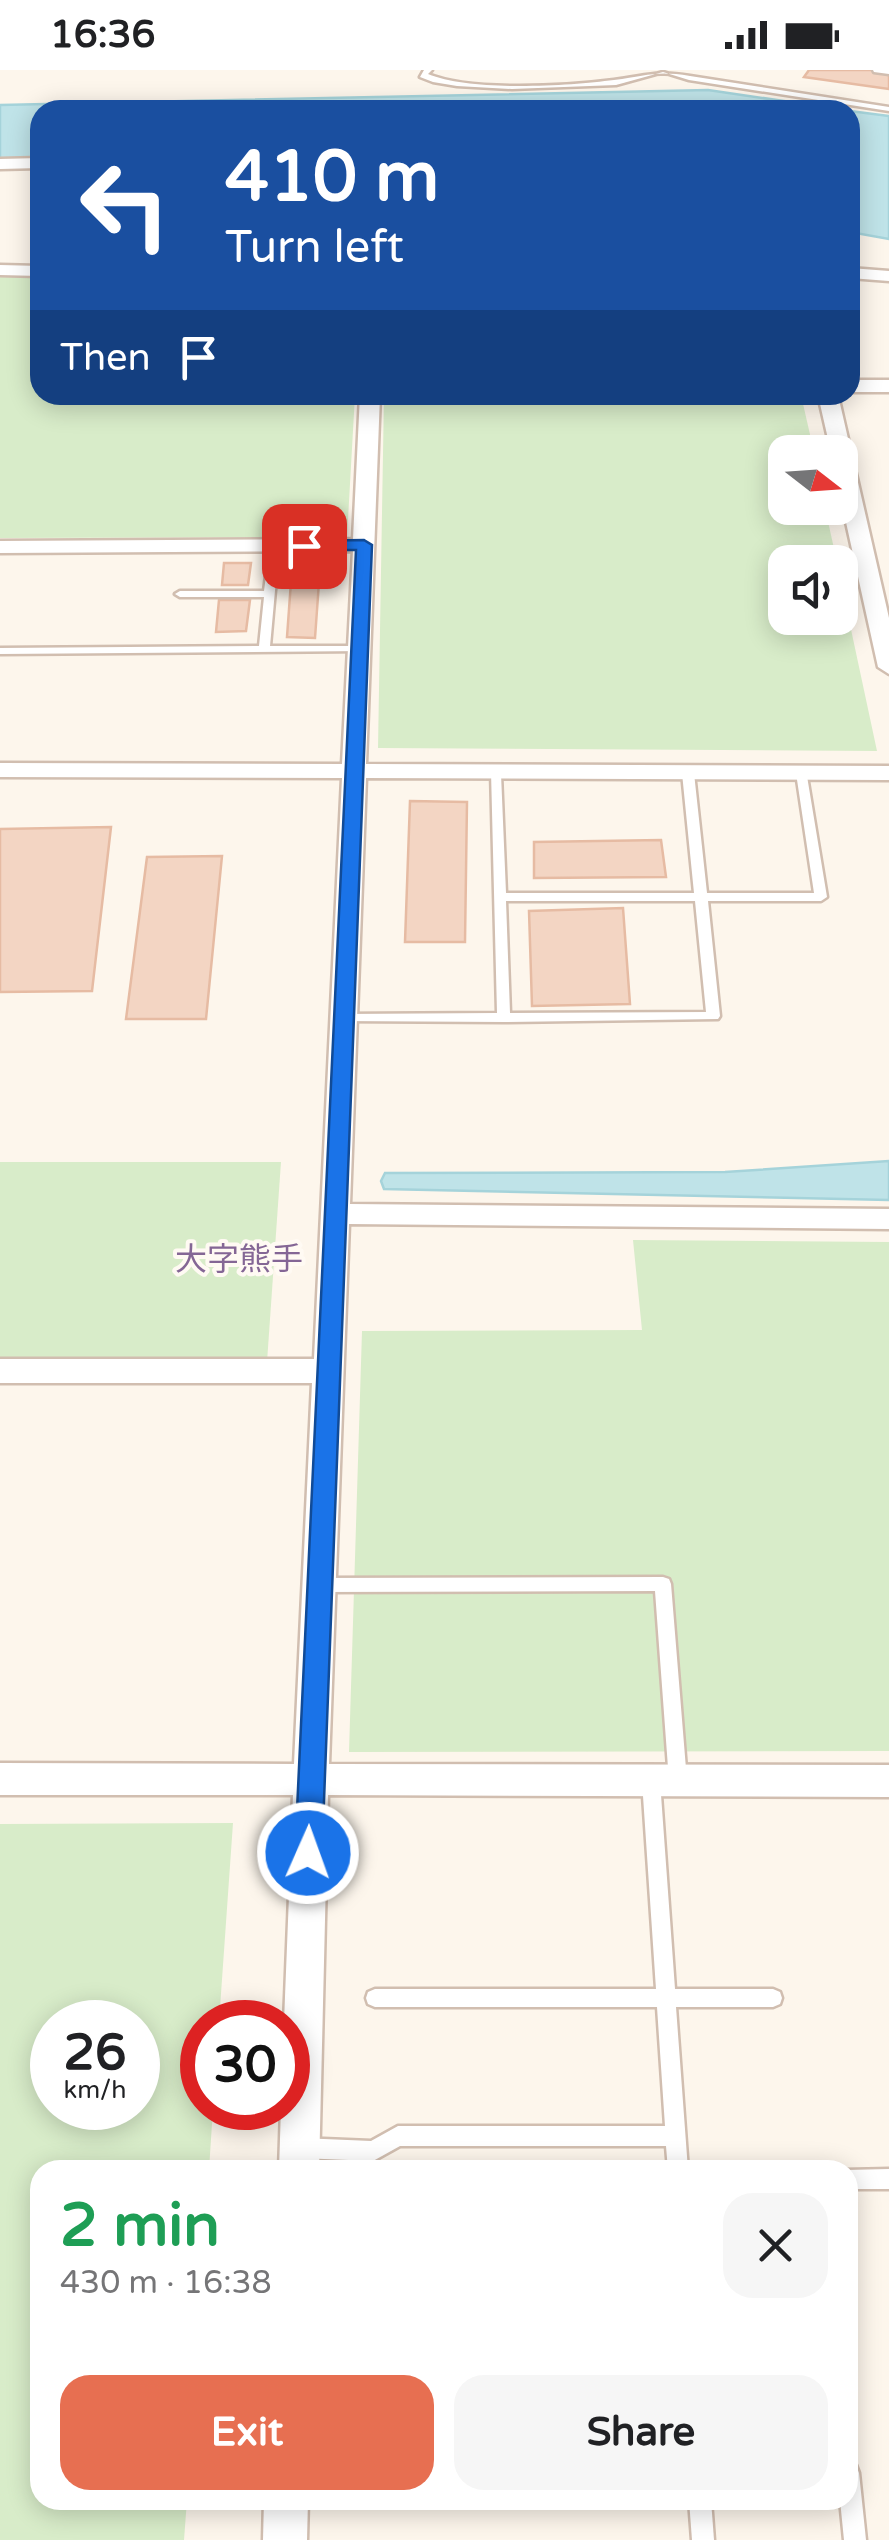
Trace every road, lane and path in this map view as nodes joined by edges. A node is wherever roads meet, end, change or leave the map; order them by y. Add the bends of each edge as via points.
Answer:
1 (428, 70) edge
2 (663, 70) edge
3 (878, 70) edge
4 (889, 72) edge
5 (836, 100) edge
6 (860, 104) edge
7 (889, 108) edge
8 (0, 164) edge
9 (30, 164) edge
10 (0, 270) edge
11 (30, 270) edge
12 (860, 274) edge
13 (889, 276) edge
14 (860, 386) edge
15 (889, 386) edge
16 (370, 405) edge
17 (830, 405) edge
18 (364, 545) junction
19 (274, 546) junction
20 (0, 547) edge
21 (180, 594) dead end
22 (269, 594) junction
23 (360, 649) junction
24 (0, 650) edge
25 (264, 650) junction
26 (889, 666) edge
27 (0, 770) edge
28 (356, 772) junction
29 (688, 773) junction
30 (802, 773) junction
31 (889, 773) edge
32 (495, 774) junction
33 (500, 896) junction
34 (700, 896) junction
35 (344, 1018) junction
36 (504, 1018) junction
37 (338, 1214) junction
38 (889, 1219) edge
39 (328, 1370) junction
40 (0, 1371) edge
41 (319, 1585) junction
42 (0, 1779) edge
43 (311, 1779) junction
44 (665, 1781) junction
45 (889, 1781) edge
46 (375, 1998) dead end
47 (667, 1998) junction
48 (773, 1998) dead end
49 (676, 2136) junction
50 (299, 2159) edge
51 (677, 2160) edge
52 (858, 2179) edge
53 (889, 2179) edge
54 (286, 2510) edge
55 (701, 2510) edge
56 (852, 2510) edge
57 (285, 2540) edge
58 (703, 2540) edge
59 (855, 2540) edge

1 - 2 lane via 423,75 433,83 459,86 612,83
2 - 5 lane
3 - 4 lane
6 - 7 lane
8 - 9 street
10 - 11 street
12 - 13 street
14 - 15 street
16 - 18 street
17 - 26 street
18 - 19 street
18 - 23 street
19 - 20 street
19 - 22 lane
21 - 22 lane
22 - 25 lane
23 - 25 lane
23 - 28 street
24 - 25 lane
27 - 28 street
28 - 32 street
28 - 35 street
29 - 30 street
29 - 32 street
29 - 34 lane
30 - 31 street
30 - 34 lane via 820,898
32 - 33 lane
33 - 34 lane
33 - 36 lane
34 - 36 lane via 713,1016
35 - 36 lane
35 - 37 street
37 - 38 street
37 - 39 street
39 - 40 street
39 - 41 street
41 - 43 street
41 - 44 lane via 664,1584
42 - 43 street
43 - 44 street
43 - 50 street
44 - 45 street
44 - 47 lane
46 - 47 lane
47 - 48 lane
47 - 49 lane
49 - 50 lane via 398,2136 374,2151
49 - 51 lane
52 - 53 lane
54 - 57 street
55 - 58 lane
56 - 59 lane

